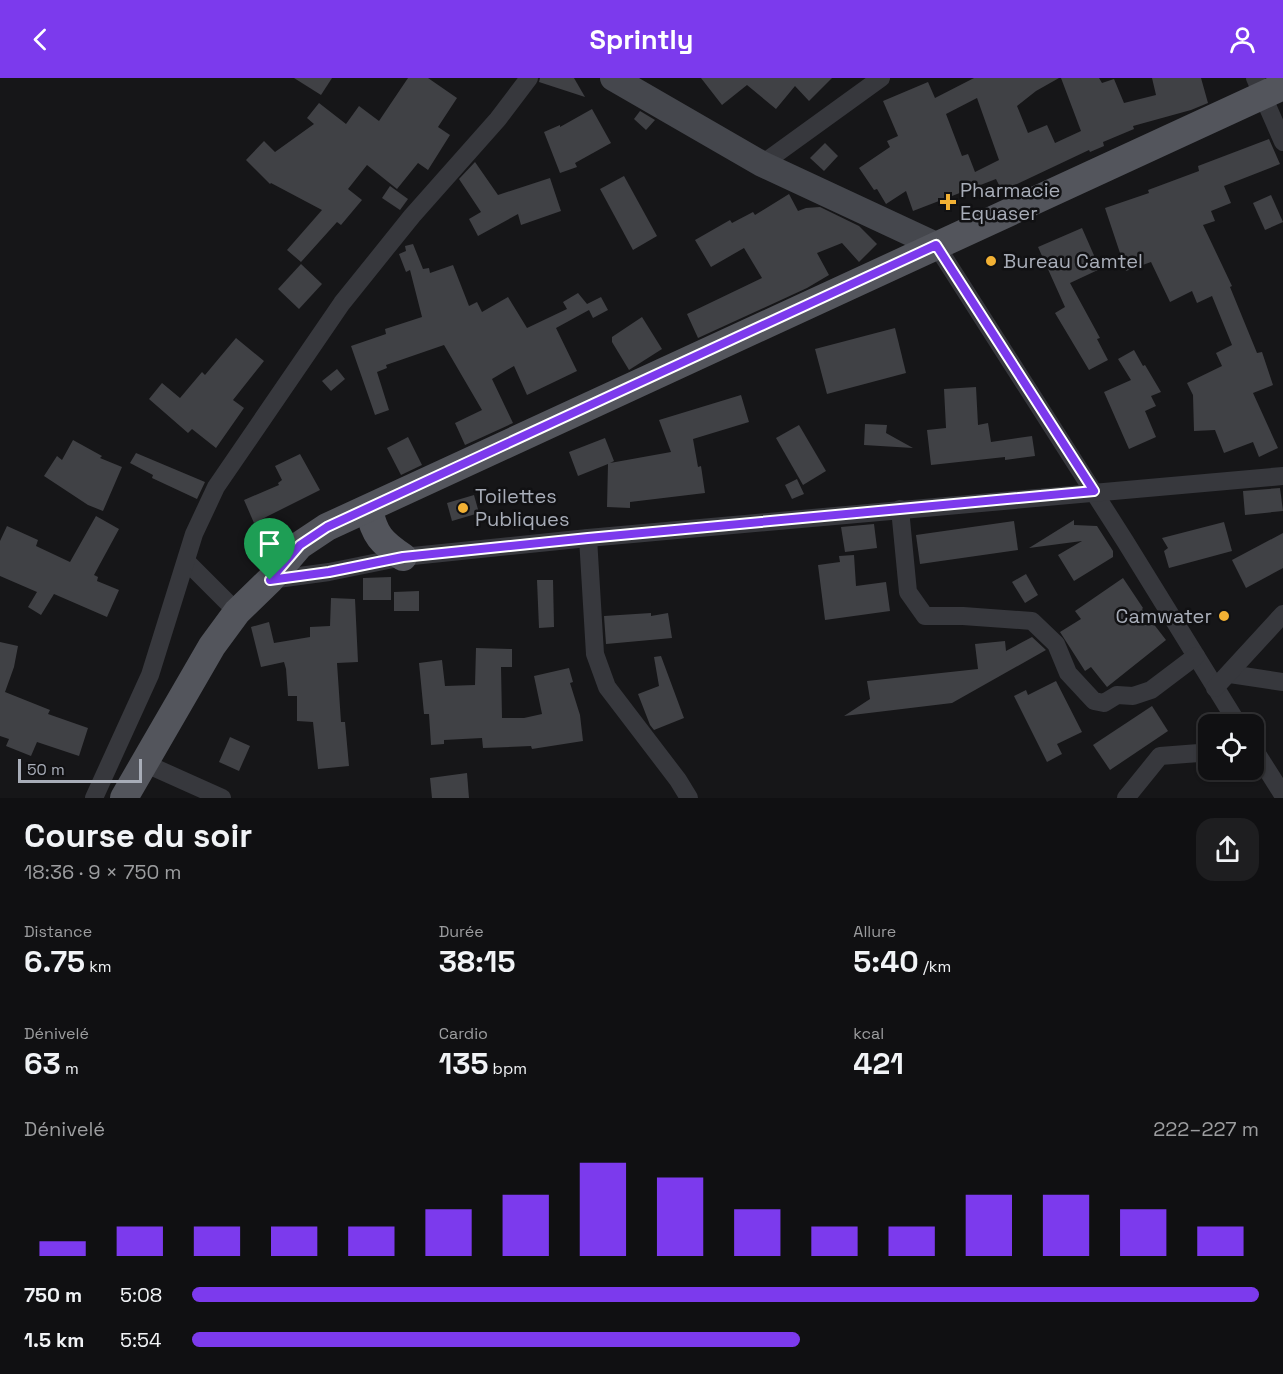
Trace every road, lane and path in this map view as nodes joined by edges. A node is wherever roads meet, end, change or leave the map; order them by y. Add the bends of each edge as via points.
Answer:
1 (529, 78) edge
2 (614, 78) edge
3 (881, 78) edge
4 (1267, 86) edge
5 (1283, 142) edge
6 (762, 164) junction
7 (936, 245) junction
8 (1283, 476) edge
9 (1094, 491) junction
10 (369, 509) junction
11 (900, 509) junction
12 (588, 538) junction
13 (403, 557) junction
14 (187, 561) junction
15 (270, 580) junction
16 (237, 612) junction
17 (1283, 614) edge
18 (1196, 656) junction
19 (1230, 674) junction
20 (1283, 682) edge
21 (1215, 688) junction
22 (1232, 714) edge
23 (1198, 753) edge
24 (144, 762) junction
25 (1264, 765) edge
26 (1283, 795) edge
27 (94, 798) edge
28 (124, 798) edge
29 (222, 798) edge
30 (689, 798) edge
31 (1126, 798) edge

1 - 14 street via 342,303 216,487 202,514
2 - 6 main road
3 - 6 street
4 - 5 street
4 - 7 main road
6 - 7 main road
7 - 9 street
7 - 10 main road
8 - 9 street
9 - 11 street
9 - 18 street
10 - 13 main road via 372,527 385,545
10 - 15 main road via 327,527 300,545
11 - 12 street
11 - 18 street via 908,592 925,616 1032,621 1056,644 1068,673 1094,701 1104,703 1117,695 1133,696 1151,690
12 - 13 street
12 - 30 street via 595,654 600,671 607,687
13 - 15 street
14 - 16 street
14 - 27 street via 150,675
15 - 16 main road
16 - 24 main road via 212,646
17 - 19 street
18 - 21 street
19 - 20 street
19 - 21 street
21 - 22 street
23 - 31 street via 1160,756
24 - 28 main road
24 - 29 street
25 - 26 street

